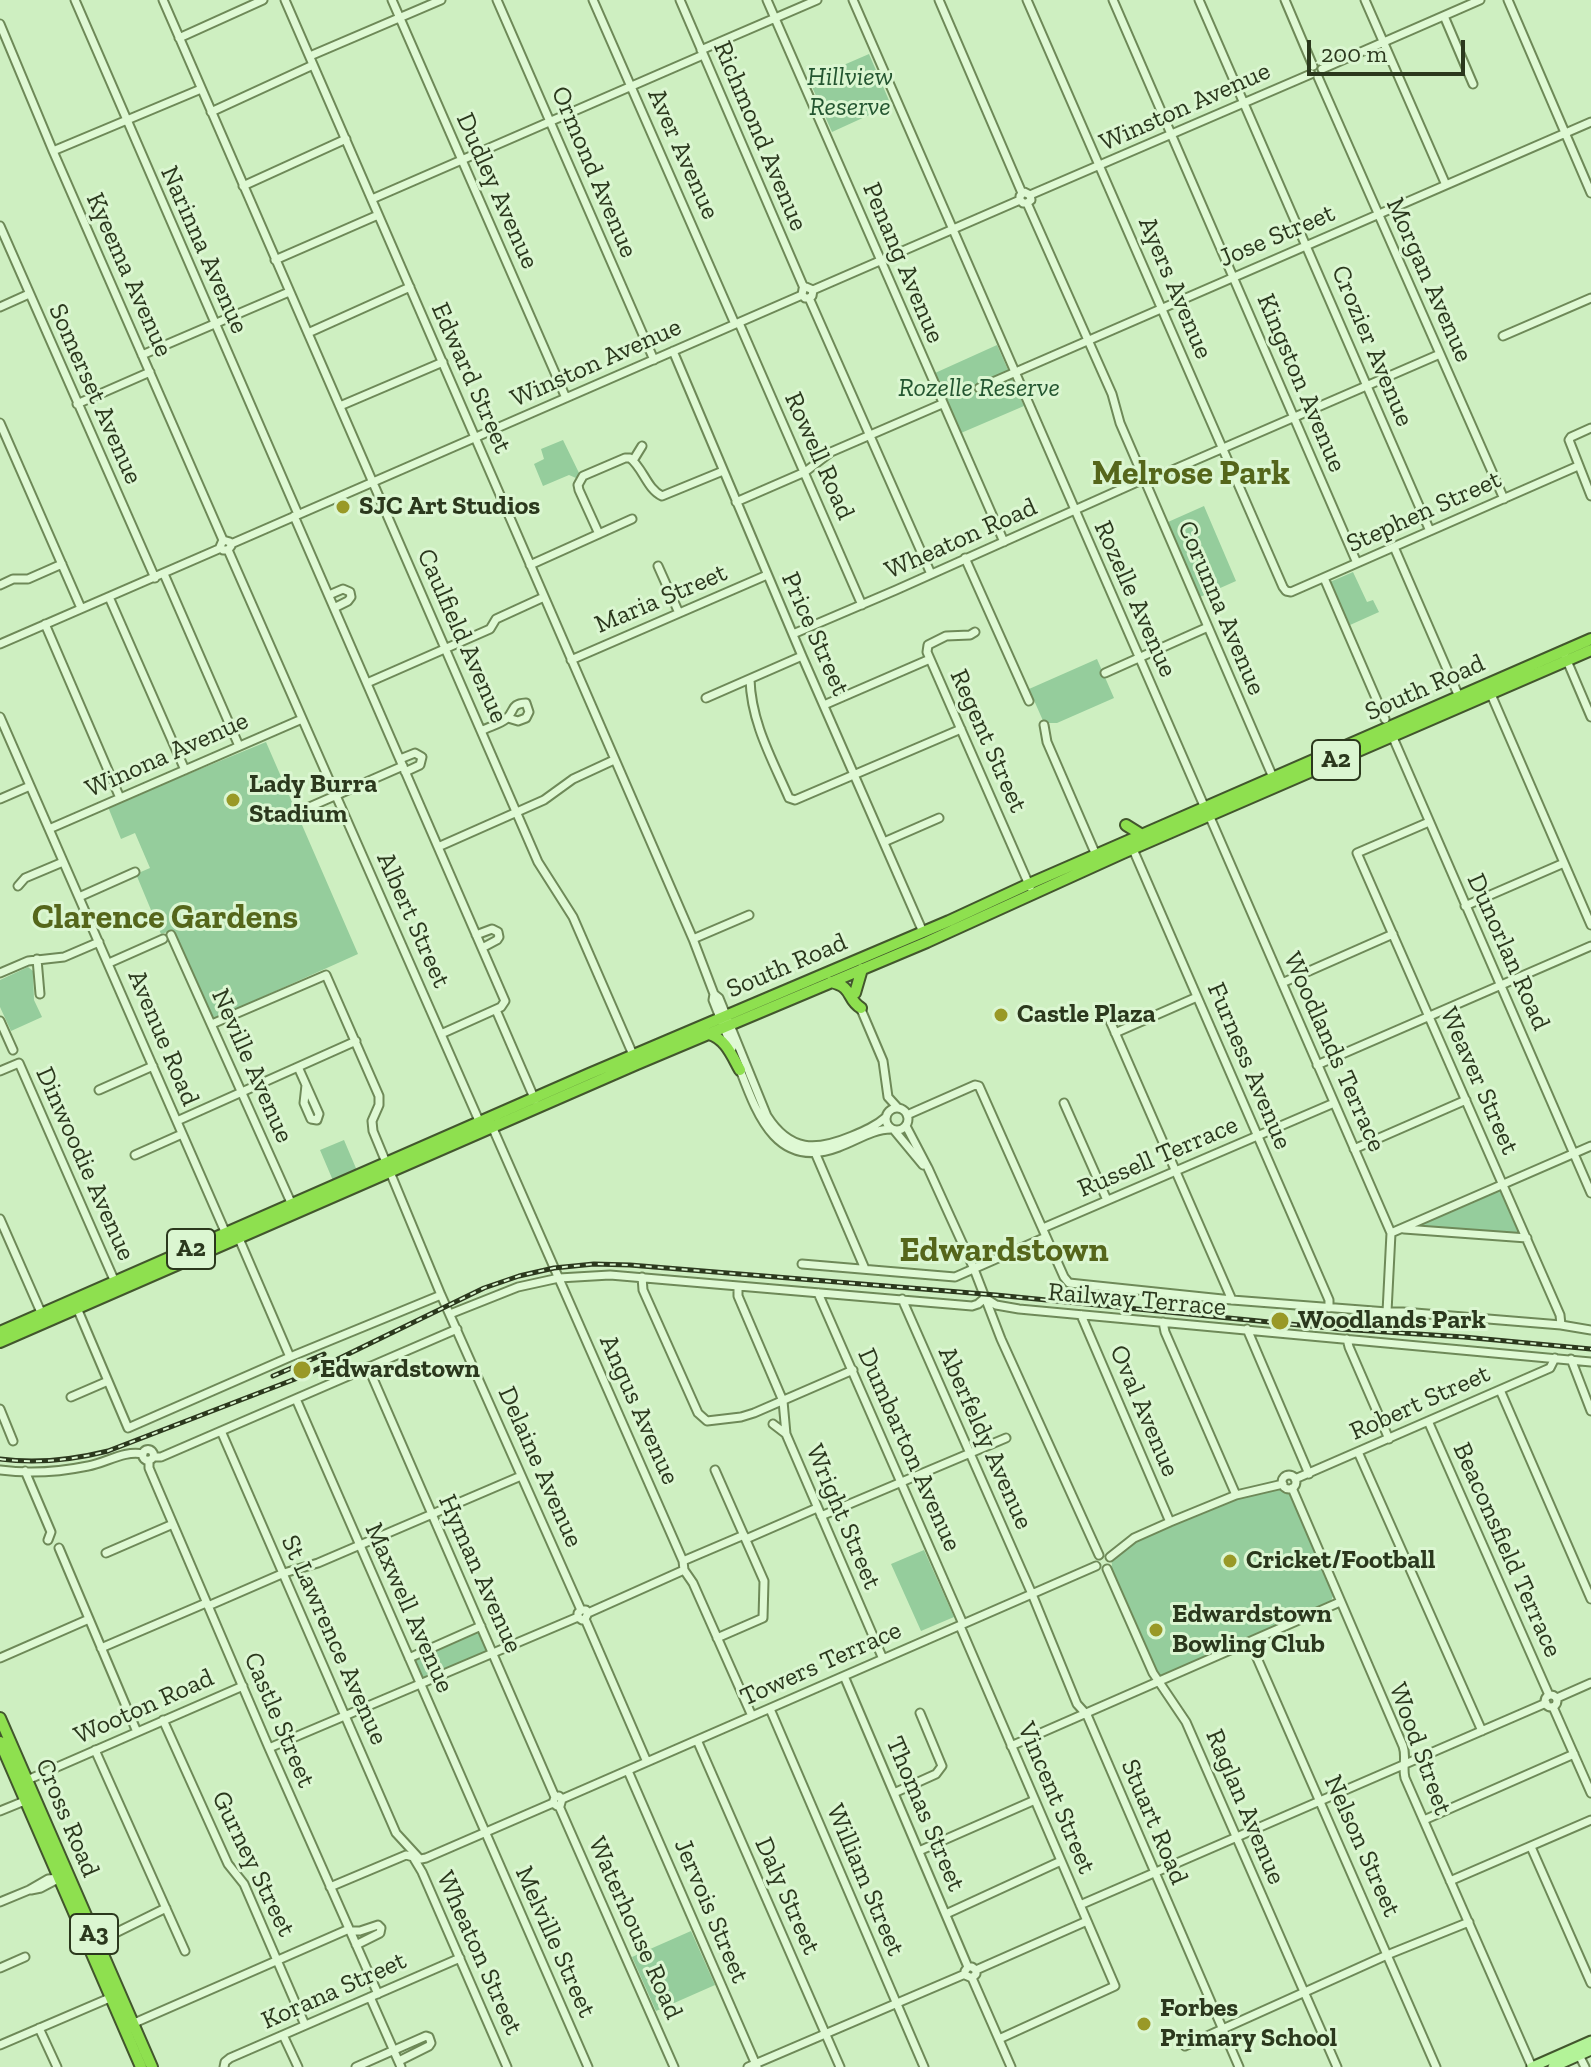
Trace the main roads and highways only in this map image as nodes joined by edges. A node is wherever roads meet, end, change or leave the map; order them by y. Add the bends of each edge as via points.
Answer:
1 (1591, 639) edge
2 (1591, 650) edge
3 (1564, 656) junction
4 (1389, 728) junction
5 (1275, 782) junction
6 (1207, 812) junction
7 (1126, 825) dead end
8 (1142, 835) junction
9 (1131, 845) junction
10 (1031, 889) junction
11 (862, 969) junction
12 (845, 970) junction
13 (831, 982) junction
14 (855, 993) road end
15 (861, 1008) road end
16 (724, 1022) junction
17 (709, 1034) junction
18 (636, 1059) junction
19 (740, 1070) road end
20 (232, 1236) junction
21 (91, 1292) junction
22 (77, 1308) junction
23 (0, 1326) edge
24 (0, 1332) edge
25 (0, 1342) edge
26 (0, 1349) edge
27 (1, 1723) edge
28 (0, 1742) edge
29 (22, 1782) junction
30 (64, 1876) junction
31 (116, 1995) junction
32 (129, 2025) junction
33 (1591, 2041) edge
34 (1591, 2050) edge
35 (141, 2067) edge
36 (152, 2067) edge
37 (1532, 2067) edge
38 (1553, 2067) edge

1 - 3 highway, South Road / A2
2 - 3 highway, South Road / A2
3 - 4 highway, South Road / A2
4 - 5 highway, South Road / A2
4 - 5 highway, South Road / A2
5 - 6 highway, South Road / A2
6 - 8 highway, South Road / A2
6 - 9 highway, South Road / A2
7 - 8 highway
8 - 9 highway, South Road / A2
9 - 10 highway, South Road / A2
9 - 10 highway, South Road / A2 via 1096,855
10 - 11 highway, South Road / A2
10 - 12 highway, South Road / A2
11 - 12 highway, South Road / A2
11 - 14 highway
12 - 13 highway, South Road / A2
12 - 16 highway, South Road / A2
13 - 15 highway via 845,987
13 - 16 highway, South Road / A2
16 - 17 highway, South Road / A2
16 - 18 highway, South Road / A2
17 - 18 highway, South Road / A2
17 - 19 highway via 719,1037
18 - 20 highway, South Road / A2
20 - 21 highway, South Road / A2
20 - 22 highway, South Road / A2
21 - 23 highway
21 - 24 highway, South Road / A2
22 - 25 highway, South Road / A2
22 - 26 highway
27 - 29 highway, Cross Road / A3
28 - 29 highway, Cross Road / A3
29 - 30 highway, Cross Road / A3
30 - 31 highway, Cross Road / A3
30 - 31 highway, Cross Road / A3
31 - 32 highway, Cross Road / A3
32 - 35 highway, Cross Road / A3
32 - 36 highway, Cross Road / A3
33 - 37 main road
34 - 38 main road

